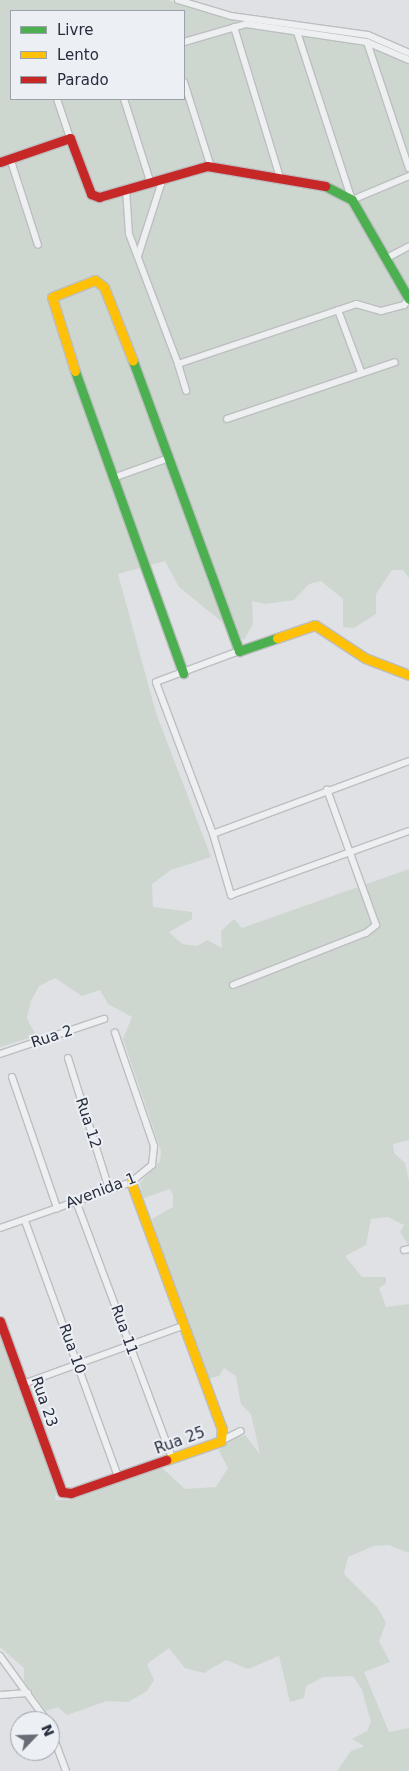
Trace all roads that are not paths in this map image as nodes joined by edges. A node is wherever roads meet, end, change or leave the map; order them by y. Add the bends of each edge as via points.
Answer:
1 (178, 0) edge
2 (234, 27) junction
3 (298, 32) junction
4 (368, 39) junction
5 (185, 42) edge
6 (409, 52) edge
7 (409, 60) edge
8 (185, 85) edge
9 (57, 100) edge
10 (124, 100) edge
11 (70, 138) junction
12 (10, 158) junction
13 (0, 162) edge
14 (211, 167) junction
15 (409, 168) edge
16 (409, 176) edge
17 (164, 177) junction
18 (280, 177) junction
19 (150, 181) junction
20 (126, 189) junction
21 (352, 200) junction
22 (38, 245) dead end
23 (409, 246) edge
24 (138, 256) junction
25 (384, 259) junction
26 (409, 299) edge
27 (338, 310) junction
28 (395, 362) dead end
29 (178, 364) junction
30 (361, 372) junction
31 (186, 391) dead end
32 (227, 419) dead end
33 (166, 459) junction
34 (113, 478) junction
35 (239, 651) junction
36 (182, 672) junction
37 (409, 675) edge
38 (409, 761) edge
39 (327, 790) junction
40 (409, 831) edge
41 (212, 834) junction
42 (349, 852) junction
43 (233, 985) dead end
44 (104, 1019) dead end
45 (115, 1033) dead end
46 (0, 1054) edge
47 (68, 1058) dead end
48 (12, 1077) dead end
49 (131, 1182) junction
50 (109, 1189) junction
51 (76, 1201) junction
52 (57, 1208) junction
53 (25, 1221) junction
54 (0, 1227) edge
55 (0, 1321) edge
56 (182, 1326) junction
57 (130, 1348) junction
58 (78, 1365) junction
59 (23, 1384) junction
60 (241, 1431) dead end
61 (221, 1441) junction
62 (172, 1458) junction
63 (118, 1477) junction
64 (62, 1492) joint
65 (0, 1656) edge
66 (28, 1693) junction
67 (0, 1695) edge
68 (40, 1711) edge
69 (60, 1755) edge
70 (66, 1771) edge

1 - 4 street via 231,16
2 - 3 street via 246,24
2 - 5 street
2 - 18 street
3 - 4 street
3 - 21 street
4 - 6 street
4 - 7 street
4 - 15 street
8 - 14 street
9 - 11 street
10 - 19 street
11 - 12 street
11 - 20 street via 91,194 99,197
12 - 13 street
12 - 22 street
14 - 17 street
14 - 18 street
16 - 21 street
17 - 19 street
17 - 24 street
18 - 21 street via 316,181
19 - 20 street
20 - 24 street via 127,222
21 - 25 street
23 - 25 street
24 - 29 street
25 - 26 street
26 - 27 street via 389,310 356,304
27 - 29 street
27 - 30 street
28 - 30 street
29 - 31 street
30 - 32 street
33 - 34 street
33 - 34 street via 104,286 95,280 74,286 52,297 51,305
33 - 35 street
34 - 36 street
35 - 36 street
35 - 37 street via 314,625 365,658
36 - 41 street via 156,682
38 - 39 street
39 - 41 street
39 - 42 street
40 - 42 street
41 - 42 street via 231,895
42 - 43 street via 376,920 374,929
44 - 46 street, Rua 2
45 - 49 street, Avenida 1 via 154,1146 152,1165
47 - 50 street, Rua 12
48 - 52 street
49 - 50 street, Avenida 1
49 - 56 street, Rua 25
50 - 51 street, Avenida 1
51 - 52 street, Avenida 1
51 - 57 street, Rua 11
52 - 53 street, Avenida 1
53 - 54 street, Avenida 1
53 - 58 street, Rua 10
55 - 59 street, Rua 23
56 - 57 street
56 - 61 street, Rua 25 via 222,1430
57 - 58 street
57 - 62 street, Rua 11
58 - 59 street
58 - 63 street, Rua 10
59 - 64 street, Rua 23
60 - 61 street
61 - 62 street, Rua 25
62 - 63 street, Rua 25
63 - 64 street, Rua 25 via 71,1493
65 - 66 street
66 - 67 street
66 - 68 street
69 - 70 street

